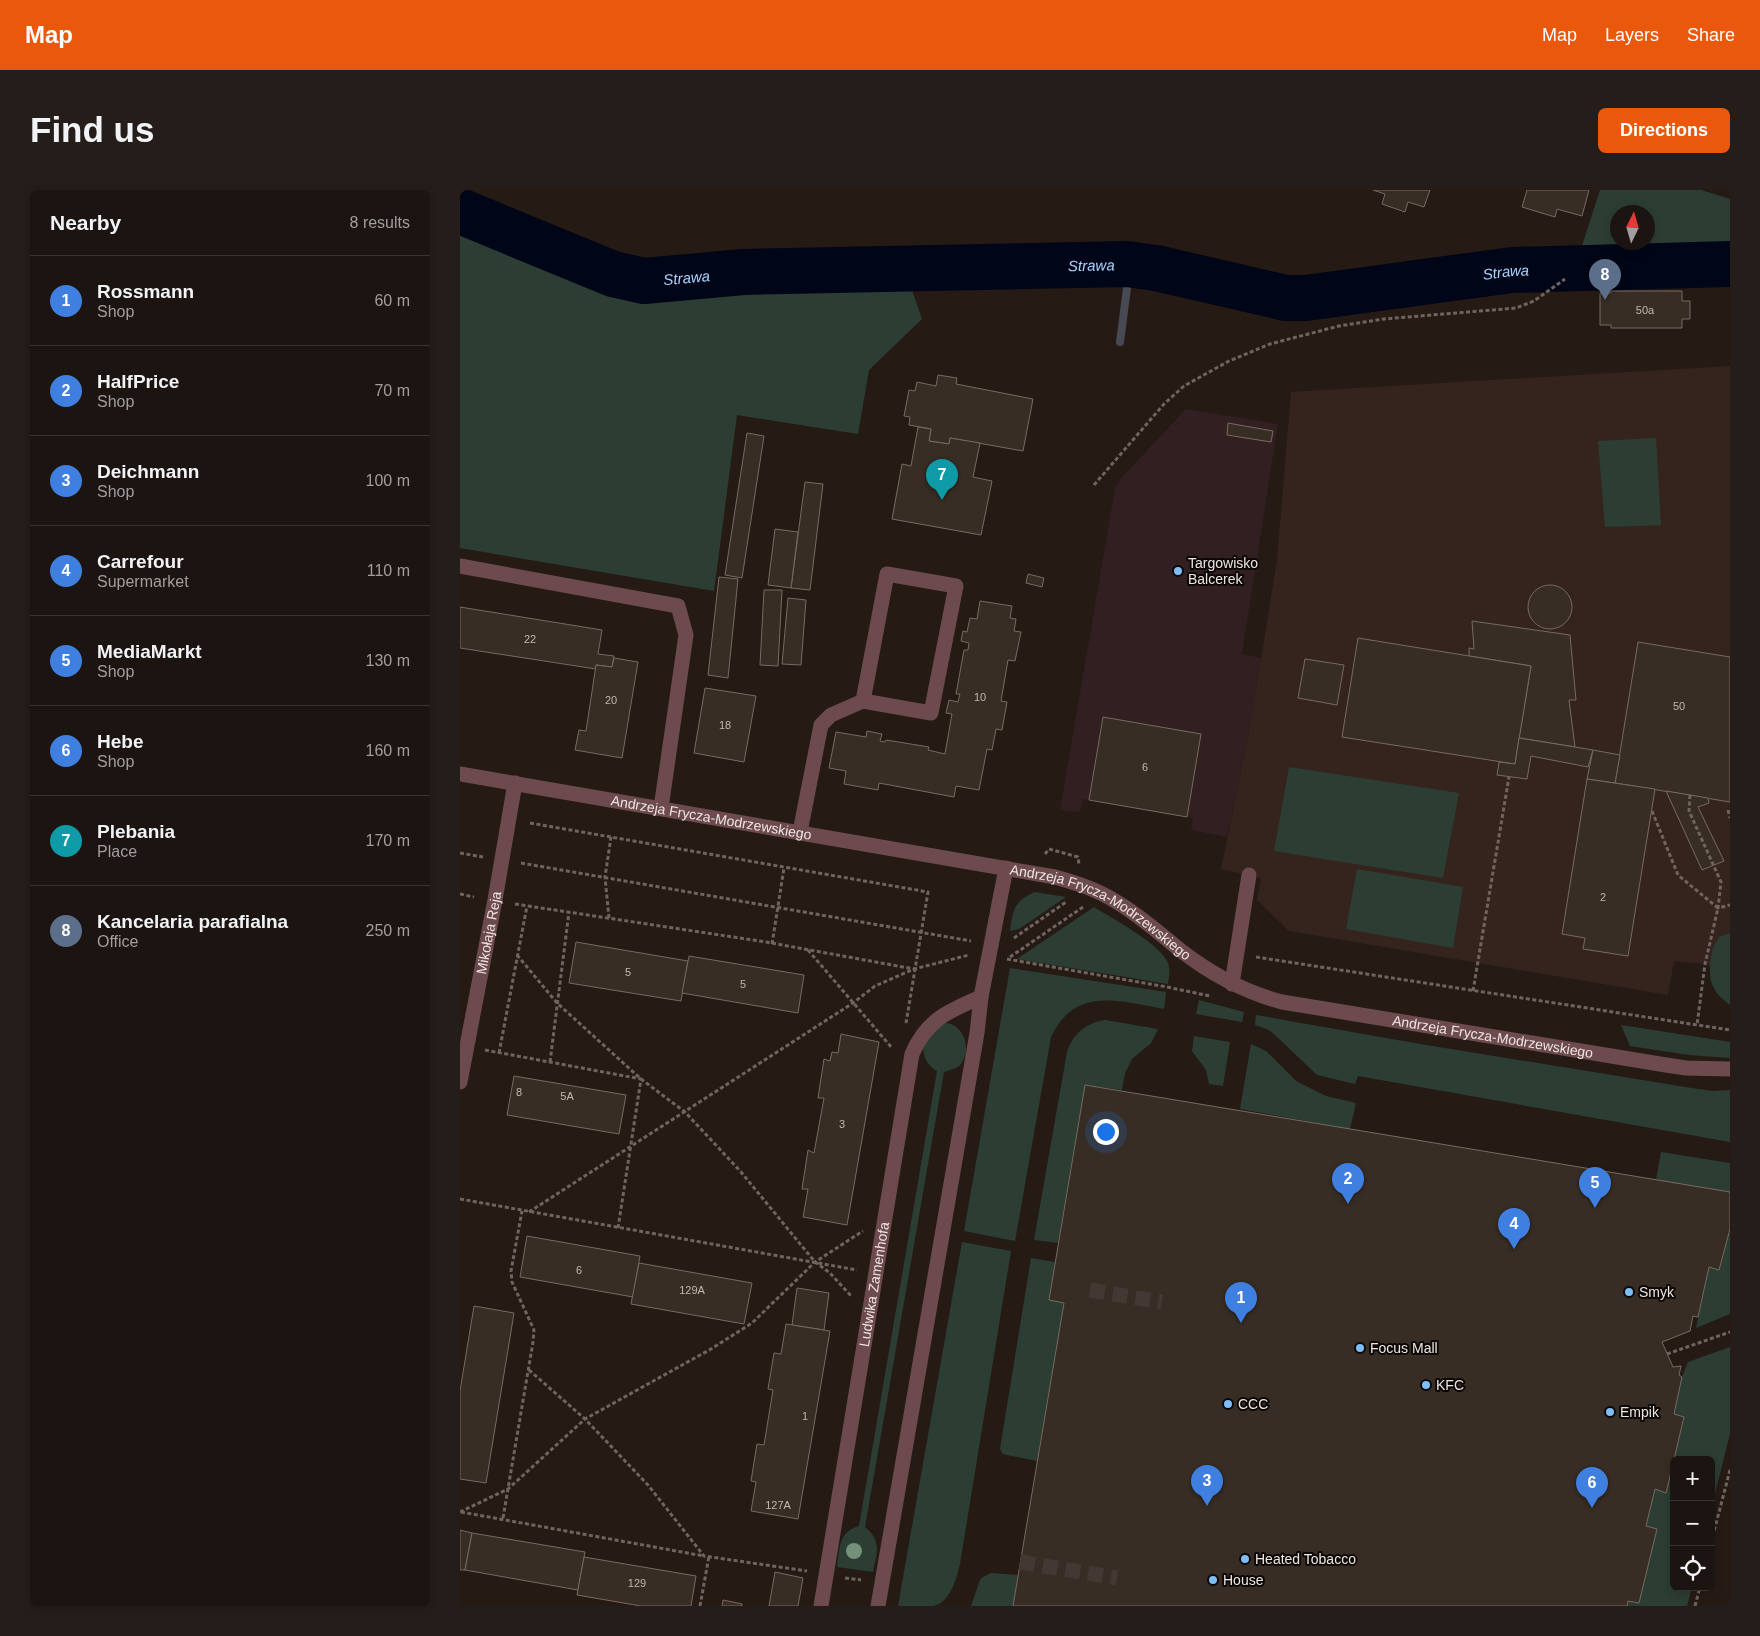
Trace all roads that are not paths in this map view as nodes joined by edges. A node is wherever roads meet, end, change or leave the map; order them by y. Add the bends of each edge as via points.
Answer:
1 (460, 566) edge
2 (863, 701) junction
3 (460, 774) edge
4 (515, 783) junction
5 (661, 808) junction
6 (800, 832) junction
7 (1006, 868) junction
8 (1249, 875) dead end
9 (1232, 984) junction
10 (981, 997) junction
11 (1730, 1069) edge
12 (460, 1082) edge
13 (821, 1606) edge
14 (878, 1606) edge

1 - 5 street via 678,606 686,635
2 - 2 street via 887,574 956,586 931,713
2 - 6 street via 820,725
3 - 4 street, Andrzeja Frycza-Modrzewskiego
4 - 5 street, Andrzeja Frycza-Modrzewskiego
4 - 12 street, Mikołaja Reja
5 - 6 street, Andrzeja Frycza-Modrzewskiego
6 - 7 street, Andrzeja Frycza-Modrzewskiego
7 - 9 street, Andrzeja Frycza-Modrzewskiego via 1055,877 1094,890 1125,907 1197,963
7 - 10 street
8 - 9 street
9 - 11 street, Andrzeja Frycza-Modrzewskiego via 1282,1002 1666,1065
10 - 13 street, Ludwika Zamenhofa via 934,1022 924,1032 912,1054
10 - 14 street

